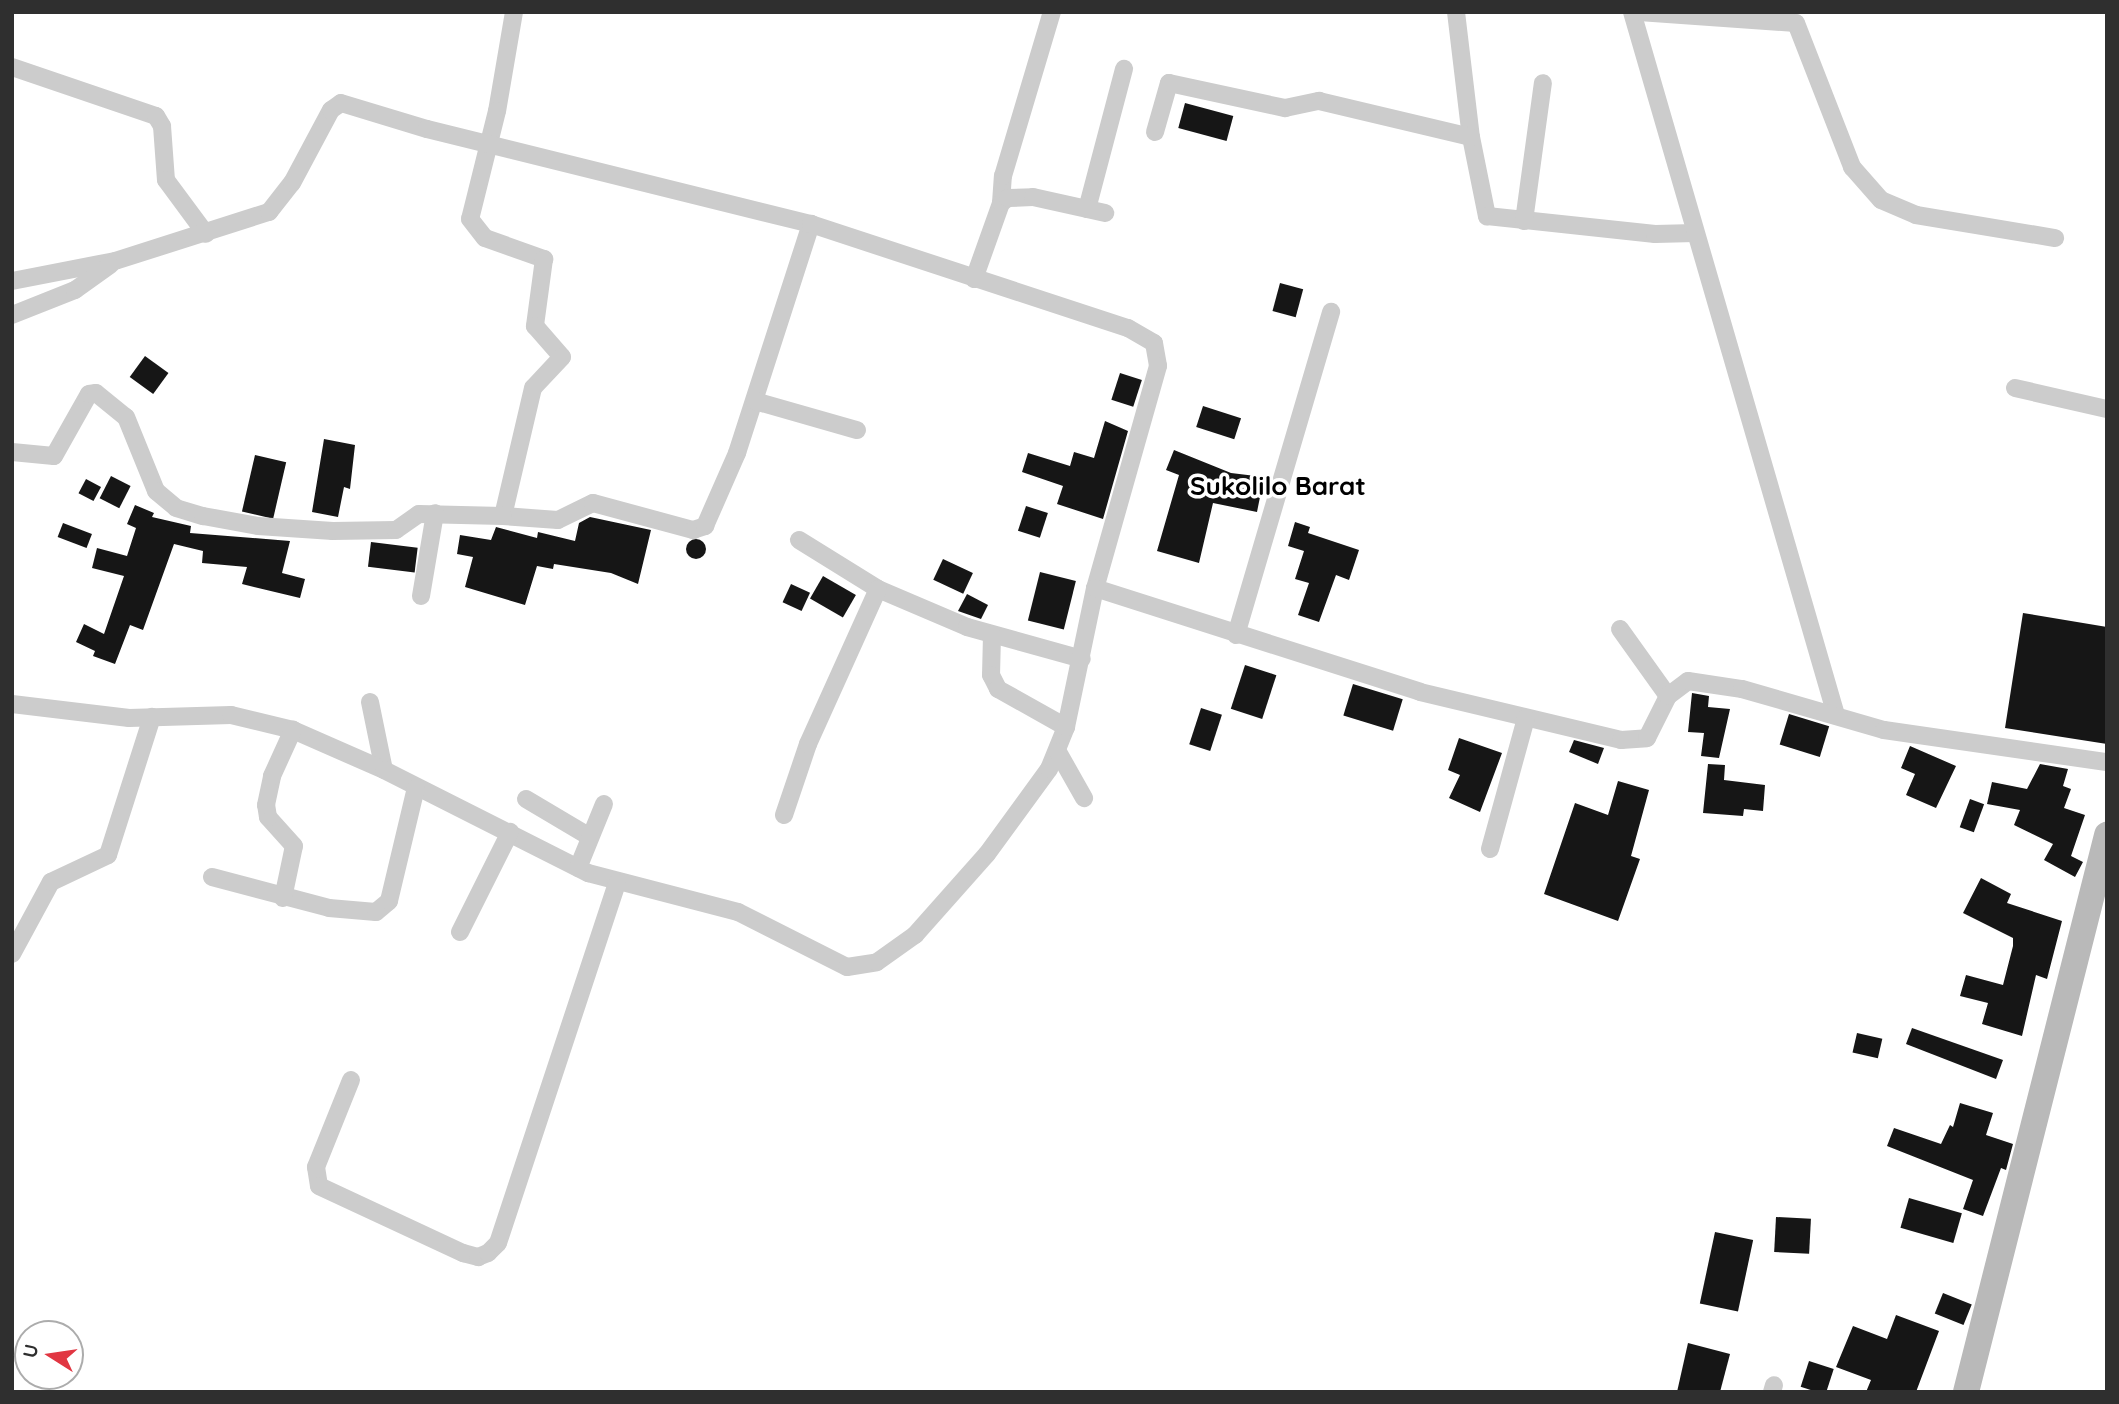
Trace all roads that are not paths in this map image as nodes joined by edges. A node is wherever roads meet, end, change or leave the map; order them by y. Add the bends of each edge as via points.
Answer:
1 (514, 12) edge
2 (1052, 12) edge
3 (1456, 12) edge
4 (1632, 12) edge
5 (1639, 12) edge
6 (12, 67) edge
7 (1124, 69) dead end
8 (1543, 83) dead end
9 (1155, 132) dead end
10 (1471, 137) junction
11 (490, 142) junction
12 (1001, 203) junction
13 (1524, 221) junction
14 (811, 224) junction
15 (1695, 233) junction
16 (206, 234) junction
17 (2055, 238) dead end
18 (115, 261) junction
19 (974, 279) junction
20 (12, 281) edge
21 (1331, 312) dead end
22 (12, 315) edge
23 (2015, 388) dead end
24 (755, 401) junction
25 (2107, 409) edge
26 (857, 430) dead end
27 (12, 452) edge
28 (435, 513) junction
29 (503, 516) junction
30 (799, 540) dead end
31 (1095, 588) junction
32 (878, 589) junction
33 (421, 596) dead end
34 (1620, 629) dead end
35 (992, 635) junction
36 (1236, 635) junction
37 (1082, 659) junction
38 (1668, 696) junction
39 (370, 702) dead end
40 (12, 704) edge
41 (1836, 715) junction
42 (152, 717) junction
43 (1526, 718) junction
44 (1066, 727) junction
45 (293, 730) junction
46 (1058, 752) junction
47 (2107, 762) edge
48 (384, 770) junction
49 (416, 788) junction
50 (1084, 798) dead end
51 (526, 799) dead end
52 (604, 804) dead end
53 (784, 815) dead end
54 (510, 832) junction
55 (2107, 835) edge
56 (590, 838) junction
57 (1490, 849) dead end
58 (578, 868) junction
59 (212, 877) dead end
60 (617, 883) junction
61 (284, 898) junction
62 (460, 932) dead end
63 (12, 954) edge
64 (351, 1080) dead end
65 (1966, 1392) edge

1 - 11 street
2 - 12 street via 1003,176
3 - 10 street
4 - 15 street
5 - 17 street via 1796,23 1852,167 1881,200 1916,215
6 - 16 street via 156,116 162,126 166,180
7 - 12 street via 1096,211 1033,197 1008,198
8 - 13 street
9 - 10 street via 1169,83 1285,108 1319,101
10 - 13 street via 1486,214
11 - 14 street
11 - 16 street via 337,103 276,207
11 - 29 street via 470,212 472,227 485,237 544,259 535,326 562,356 533,388
12 - 19 street
13 - 15 street via 1655,234
14 - 19 street
14 - 24 street
15 - 41 street
16 - 18 street
18 - 20 street
18 - 22 street via 75,290
19 - 31 street via 1128,328 1145,335 1158,349 1158,366
21 - 36 street
23 - 25 street
24 - 26 street
24 - 29 street via 717,507 701,528 593,503 558,520
27 - 28 street via 54,456 89,394 96,393 126,417 156,491 176,508 258,526 333,531 396,530 414,516
28 - 29 street
28 - 33 street
30 - 32 street
31 - 36 street
31 - 37 street
32 - 35 street
32 - 53 street via 808,744
34 - 38 street
35 - 37 street
35 - 44 street via 991,675 998,689
36 - 43 street via 1420,692
37 - 44 street
38 - 41 street via 1688,681
38 - 43 street via 1653,731 1643,740 1621,740
39 - 48 street
40 - 42 street
41 - 47 street via 1925,737
42 - 45 street via 220,714
42 - 63 street via 108,855 51,882
43 - 57 street
44 - 46 street
45 - 48 street
45 - 61 street via 272,776 266,804 268,817 294,846
46 - 50 street
46 - 60 street via 1025,804 955,894 915,935 886,957 863,966 834,965 738,912
48 - 49 street
49 - 54 street
49 - 61 street via 389,901 383,909 365,915
51 - 56 street
52 - 56 street
54 - 58 street
54 - 62 street
55 - 65 main road
56 - 58 street
58 - 60 street
59 - 61 street
60 - 64 street via 498,1243 488,1253 478,1257 463,1253 319,1186 316,1167

